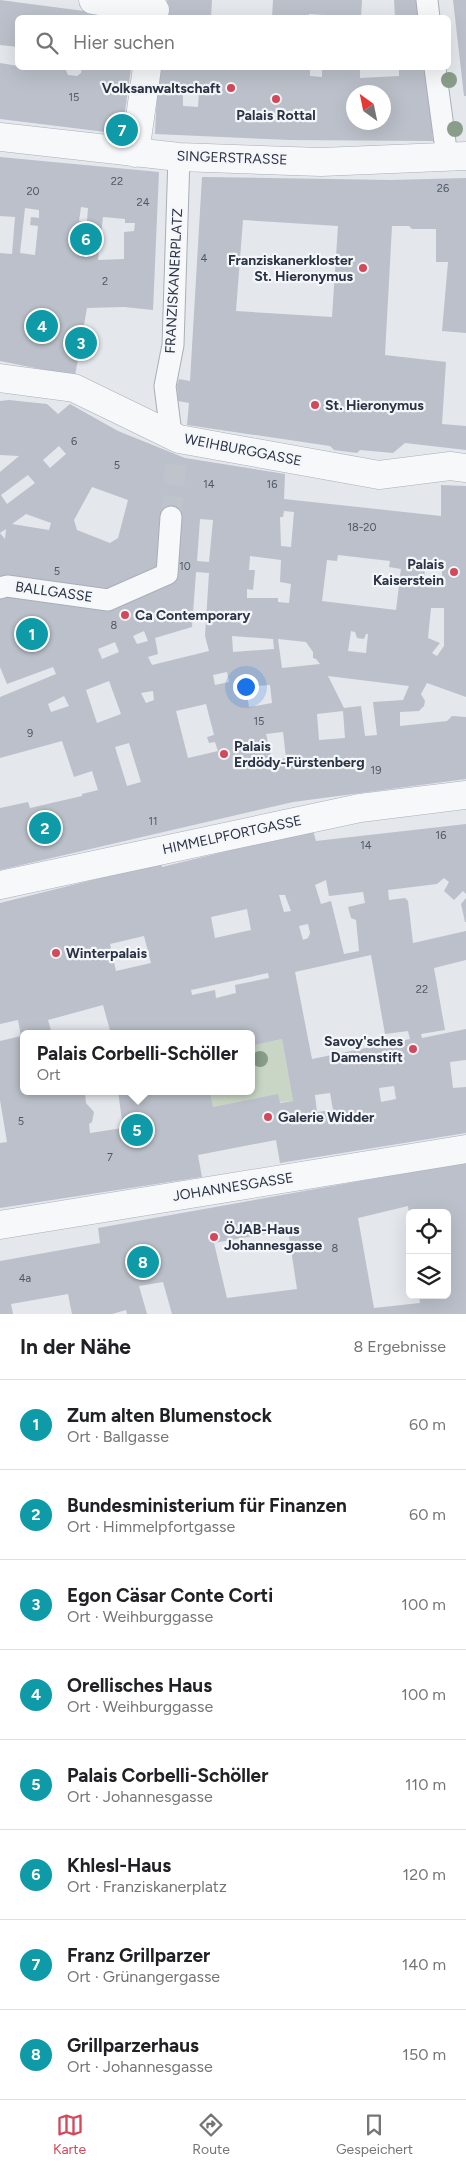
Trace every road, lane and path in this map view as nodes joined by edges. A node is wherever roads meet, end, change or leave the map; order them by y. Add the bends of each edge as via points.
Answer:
1 (93, 0) edge
2 (427, 0) edge
3 (155, 9) edge
4 (429, 15) edge
5 (147, 70) edge
6 (435, 70) edge
7 (0, 137) edge
8 (135, 153) junction
9 (179, 157) junction
10 (457, 157) edge
11 (0, 378) edge
12 (176, 443) junction
13 (466, 468) edge
14 (171, 518) tunnel mouth
15 (0, 588) edge
16 (466, 795) edge
17 (0, 885) edge
18 (466, 1149) edge
19 (0, 1225) edge

1 - 3 street
2 - 4 street
5 - 8 street
6 - 10 street
7 - 8 street, SINGERSTRASSE
8 - 9 street, SINGERSTRASSE
9 - 10 street, SINGERSTRASSE via 322,162
9 - 12 street, FRANZISKANERPLATZ via 173,345 165,386
11 - 12 street, WEIHBURGGASSE via 74,388
12 - 13 street, WEIHBURGGASSE via 379,475 450,466
14 - 15 street, BALLGASSE via 167,574 108,600 7,586
16 - 17 street, HIMMELPFORTGASSE via 360,808
18 - 19 street, JOHANNESGASSE

